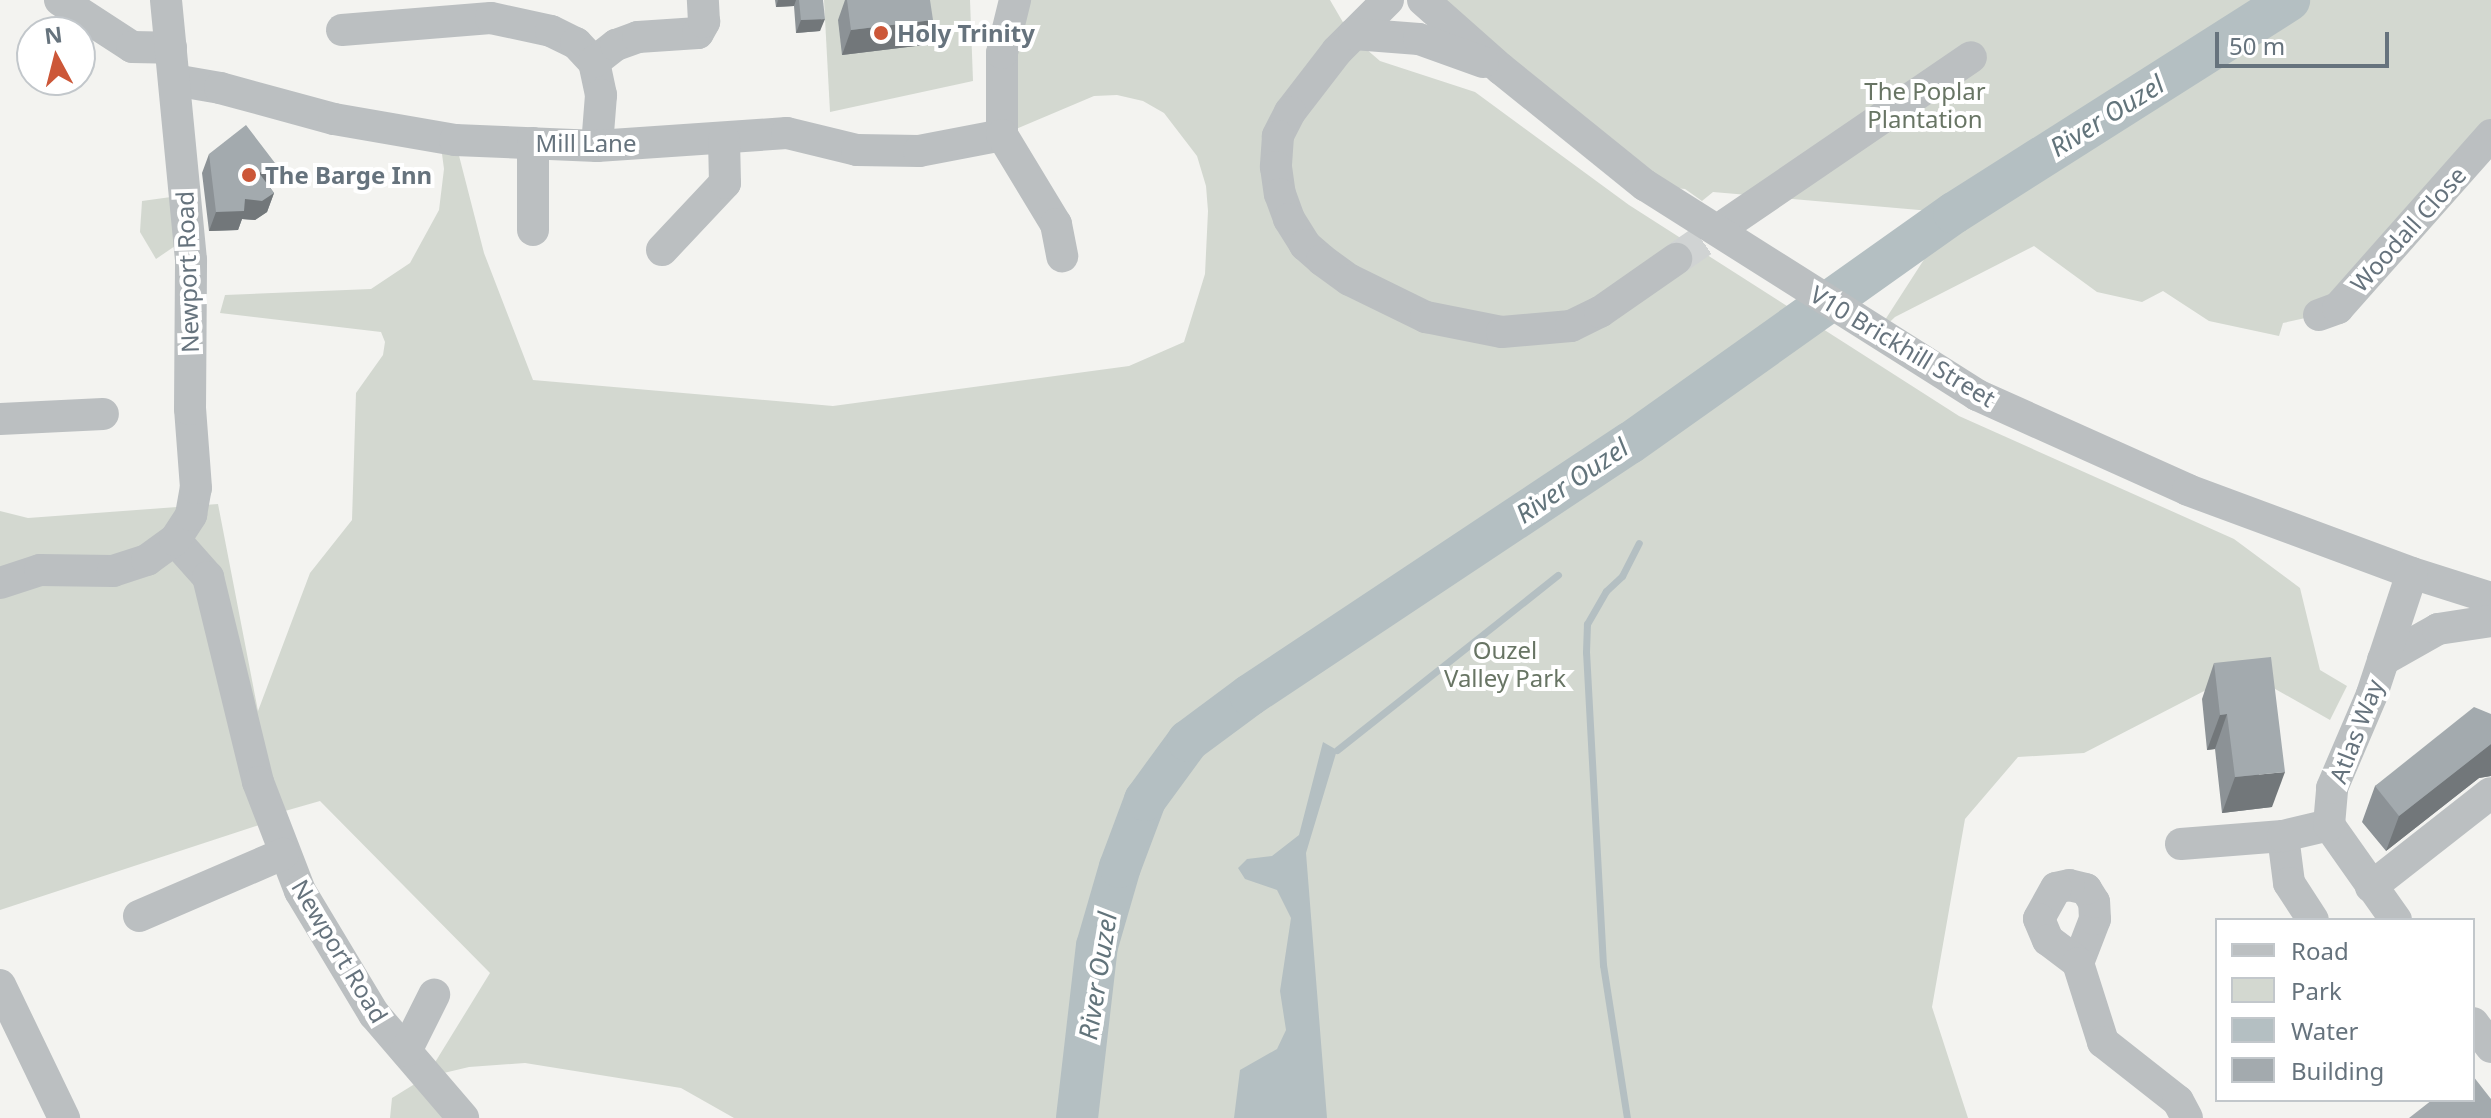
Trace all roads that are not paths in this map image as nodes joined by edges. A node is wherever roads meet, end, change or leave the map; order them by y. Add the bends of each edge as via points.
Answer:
1 (60, 0) edge
2 (166, 0) edge
3 (703, 0) edge
4 (1015, 0) edge
5 (1388, 0) edge
6 (1423, 0) edge
7 (342, 30) dead end
8 (1354, 34) junction
9 (1971, 57) dead end
10 (594, 62) junction
11 (172, 64) junction
12 (1501, 69) junction
13 (1002, 135) junction
14 (2491, 135) edge
15 (724, 140) junction
16 (533, 143) junction
17 (597, 146) junction
18 (1728, 223) tunnel mouth
19 (533, 230) dead end
20 (662, 250) dead end
21 (1062, 256) dead end
22 (1676, 259) tunnel mouth
23 (2319, 315) dead end
24 (103, 414) dead end
25 (0, 419) edge
26 (175, 540) junction
27 (2412, 573) junction
28 (2491, 576) edge
29 (0, 583) edge
30 (2491, 598) edge
31 (2491, 621) edge
32 (2383, 660) junction
33 (2491, 793) edge
34 (2329, 825) junction
35 (2283, 836) junction
36 (2181, 844) dead end
37 (283, 854) junction
38 (2371, 887) junction
39 (139, 916) dead end
40 (2312, 918) edge
41 (2394, 918) edge
42 (2078, 963) dead end
43 (0, 985) edge
44 (434, 995) dead end
45 (2475, 1026) edge
46 (2491, 1047) edge
47 (406, 1051) junction
48 (64, 1118) edge
49 (463, 1118) edge
50 (2187, 1118) edge

1 - 11 street, Mill Lane via 132,47
2 - 11 street, Newport Road
3 - 10 street via 704,22 698,33 638,37
4 - 13 street via 1002,53
5 - 8 street
6 - 12 street, V10 Brickhill Street
7 - 10 street via 491,18 551,31 576,43
8 - 12 street via 1419,39
8 - 22 street via 1290,112 1278,136 1276,167 1289,219 1305,245 1350,280 1426,317 1502,332 1536,332 1571,326 1600,312
9 - 18 street
10 - 17 street via 601,95
11 - 16 street, Mill Lane via 220,88 334,119 425,136
11 - 26 street, Newport Road via 191,260 190,409 196,488 191,515
12 - 27 street, V10 Brickhill Street, bridge via 1645,185 1977,395 2188,490
13 - 15 street, Mill Lane via 919,151 857,150 787,133
13 - 21 street via 1056,224
14 - 23 street, Woodall Close via 2338,308
15 - 17 street, Mill Lane
15 - 20 street via 725,183
16 - 17 street, Mill Lane
16 - 19 street
24 - 25 street
26 - 29 street, Newport Road via 147,560 113,571 40,570
26 - 37 street, Newport Road via 208,577 258,782
27 - 28 street
27 - 30 street, V10 Brickhill Street
27 - 32 street, Atlas Way
31 - 32 street via 2438,629
32 - 34 street, Atlas Way via 2332,788
33 - 38 street
34 - 35 street
34 - 38 street
35 - 36 street
35 - 40 street via 2289,883
37 - 39 street, Newport Road
37 - 47 street, Newport Road via 332,947 374,1014
38 - 41 street
42 - 50 street via 2103,1042 2178,1101
43 - 48 street
44 - 47 street
45 - 46 street
47 - 49 street, Newport Road

